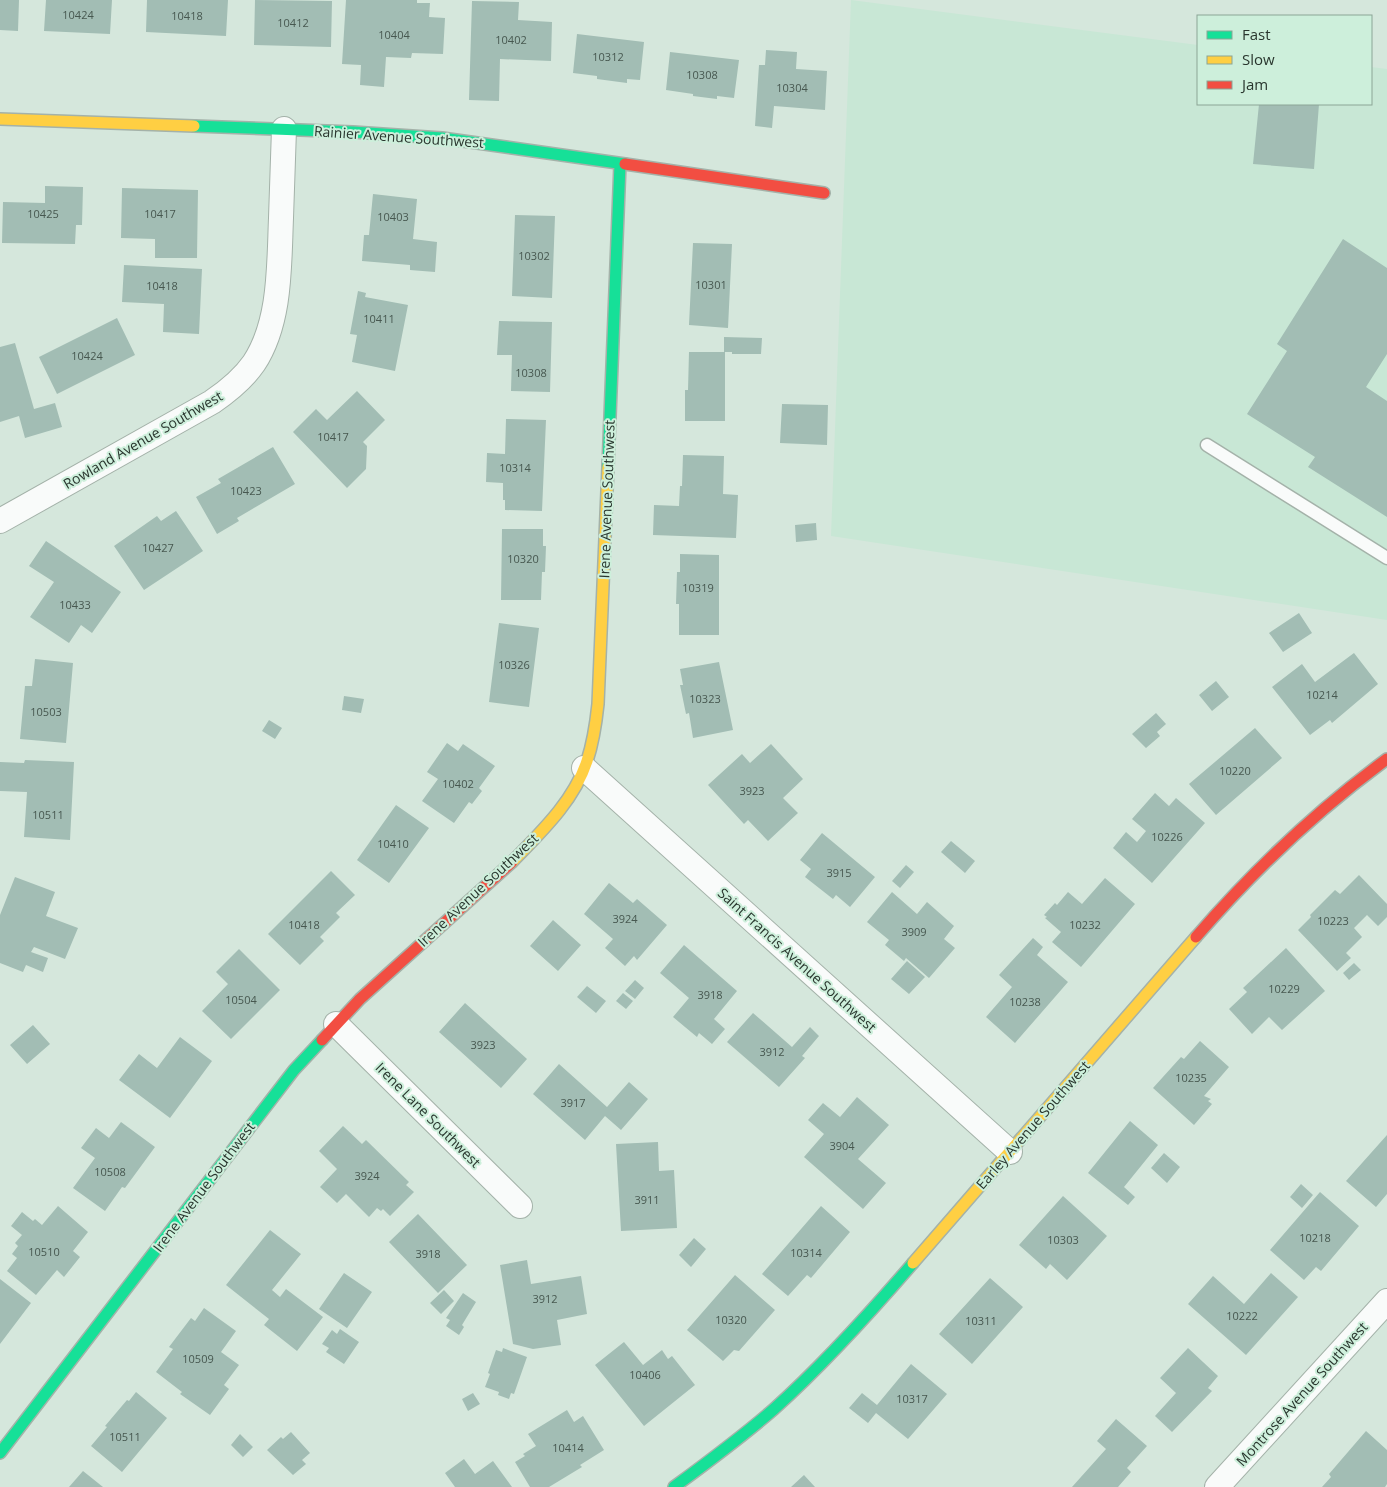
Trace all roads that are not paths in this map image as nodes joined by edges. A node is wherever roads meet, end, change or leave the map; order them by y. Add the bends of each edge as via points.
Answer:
1 (0, 118) edge
2 (284, 130) junction
3 (620, 164) junction
4 (824, 193) dead end
5 (1207, 445) dead end
6 (0, 521) edge
7 (1387, 558) edge
8 (1387, 759) edge
9 (584, 768) junction
10 (336, 1024) junction
11 (1010, 1152) junction
12 (520, 1206) dead end
13 (1387, 1301) edge
14 (0, 1453) edge
15 (674, 1487) edge
16 (1217, 1487) edge

1 - 2 street, Rainier Avenue Southwest
2 - 3 street, Rainier Avenue Southwest via 442,138
2 - 6 street, Rowland Avenue Southwest via 280,246 274,305 267,337 254,363 212,402
3 - 4 street, Rainier Avenue Southwest
3 - 9 street, Irene Avenue Southwest via 598,704
5 - 7 lane
8 - 11 street, Earley Avenue Southwest via 1316,813 1252,874
9 - 10 street, Irene Avenue Southwest via 564,805 527,847
9 - 11 street, Saint Francis Avenue Southwest
10 - 12 street, Irene Lane Southwest
10 - 14 street, Irene Avenue Southwest via 294,1070
11 - 15 street, Earley Avenue Southwest via 818,1367 774,1409
13 - 16 street, Montrose Avenue Southwest

